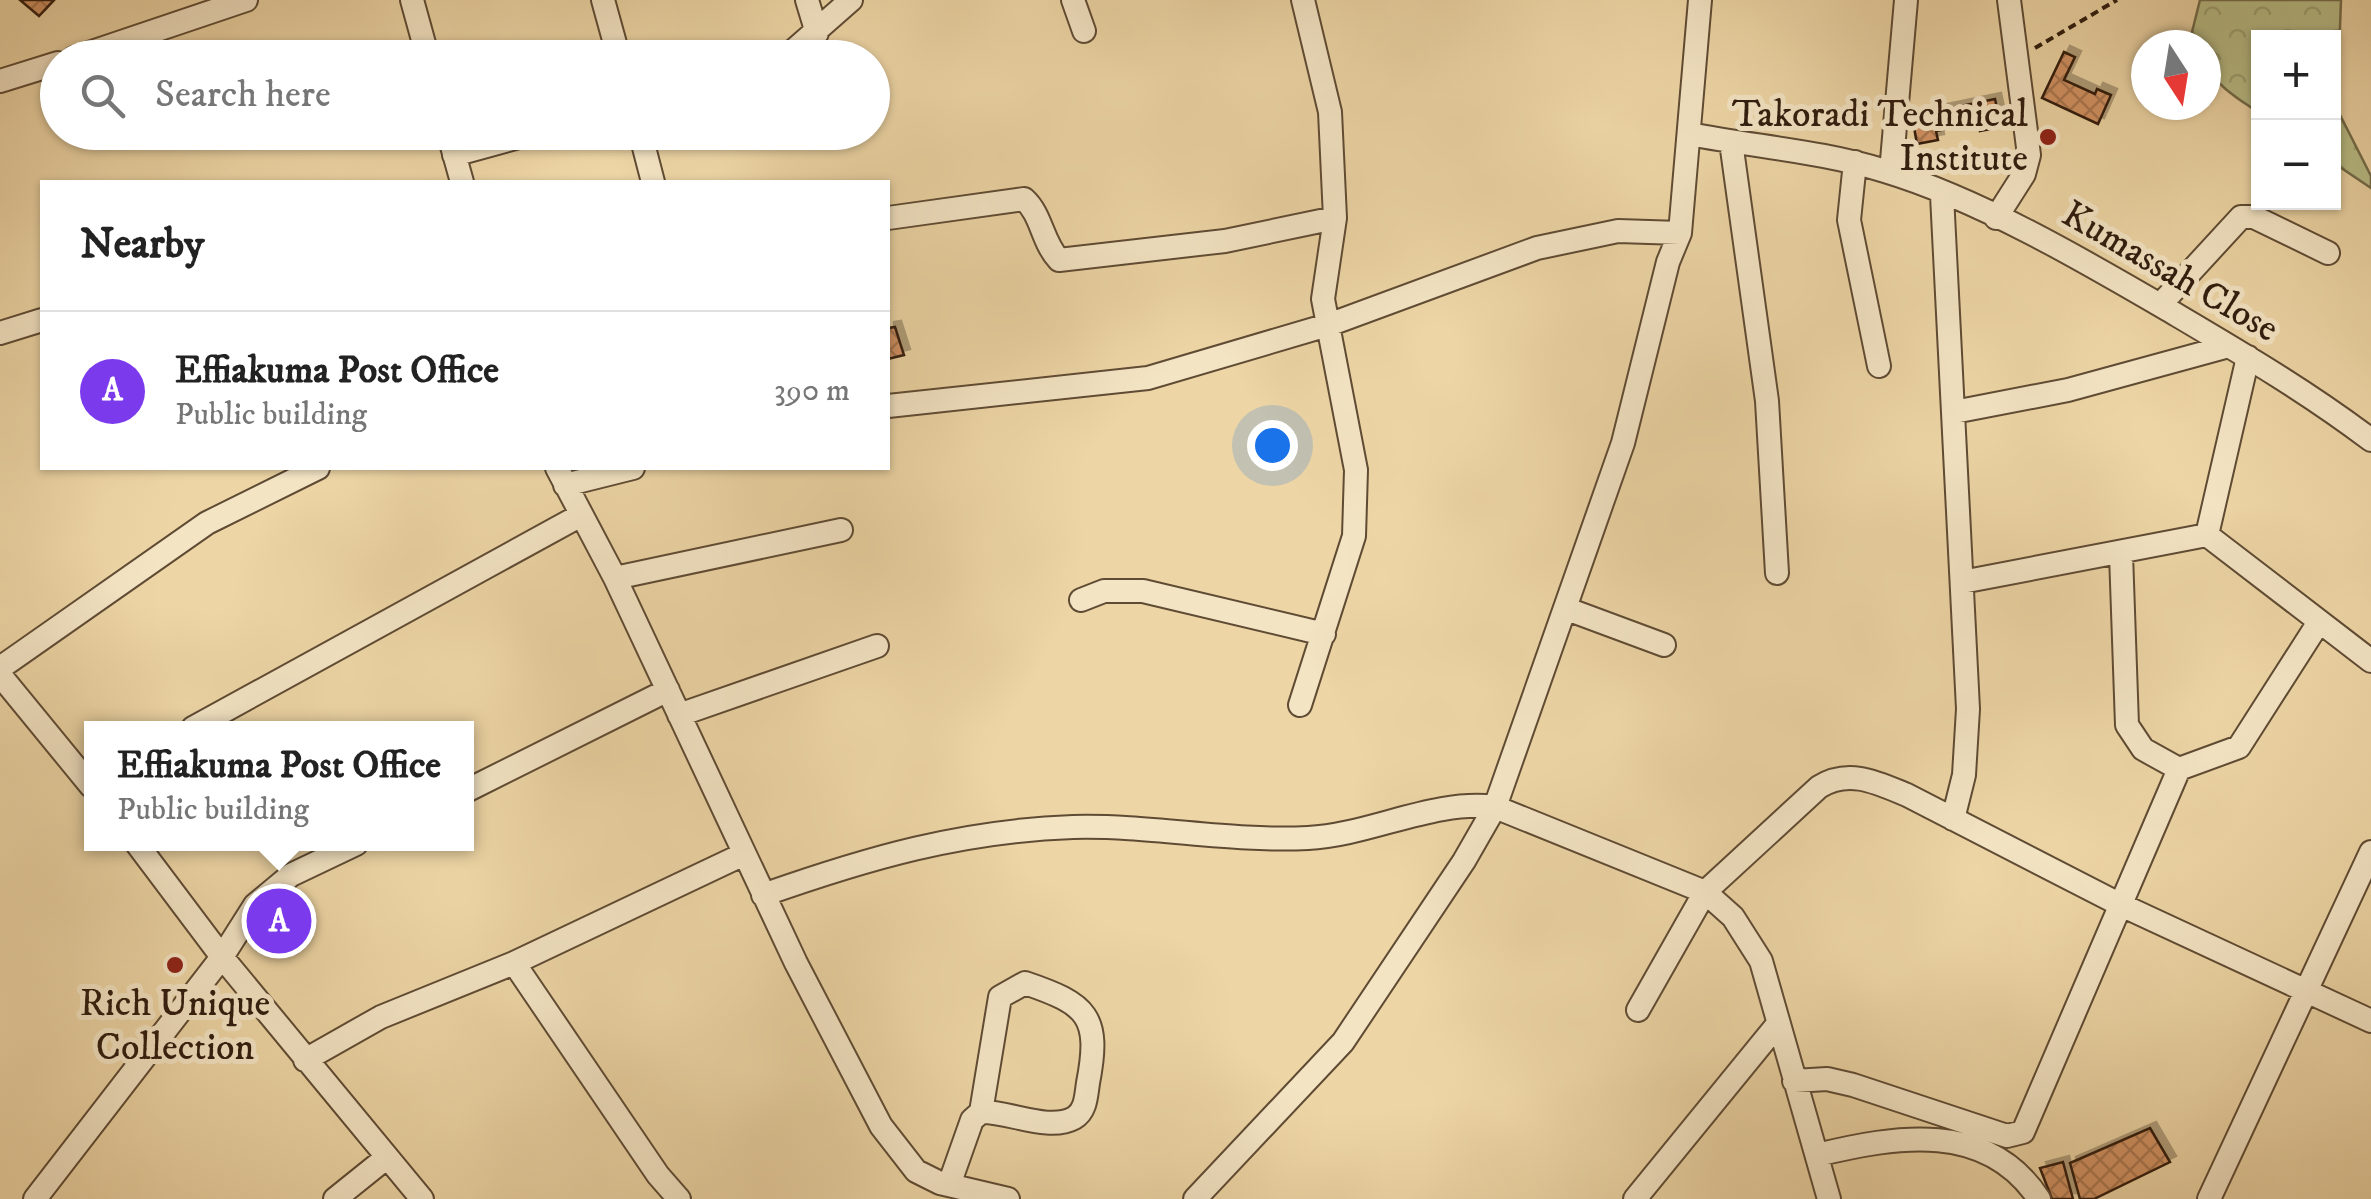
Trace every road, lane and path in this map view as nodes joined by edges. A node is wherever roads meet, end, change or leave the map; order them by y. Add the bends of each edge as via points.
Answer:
1 (412, 0) edge
2 (602, 0) edge
3 (806, 0) edge
4 (852, 0) edge
5 (1073, 0) edge
6 (1303, 0) edge
7 (1700, 0) edge
8 (1906, 0) edge
9 (2009, 0) edge
10 (2117, 0) edge
11 (237, 1) edge
12 (1084, 31) dead end
13 (816, 33) junction
14 (125, 40) edge
15 (423, 40) edge
16 (614, 40) edge
17 (807, 40) edge
18 (2019, 67) junction
19 (40, 69) edge
20 (0, 82) edge
21 (1690, 134) junction
22 (1731, 142) junction
23 (452, 150) edge
24 (645, 150) edge
25 (1855, 162) junction
26 (1891, 172) junction
27 (458, 180) edge
28 (652, 180) edge
29 (1942, 194) junction
30 (890, 218) edge
31 (1335, 218) junction
32 (1996, 218) junction
33 (1680, 234) junction
34 (2328, 253) dead end
35 (2160, 306) junction
36 (40, 321) edge
37 (1331, 324) junction
38 (0, 333) edge
39 (2239, 351) junction
40 (1880, 366) dead end
41 (890, 406) edge
42 (1954, 412) junction
43 (2371, 440) edge
44 (314, 470) edge
45 (616, 470) edge
46 (561, 476) edge
47 (581, 515) junction
48 (841, 530) dead end
49 (2207, 534) junction
50 (2121, 554) junction
51 (1777, 574) dead end
52 (615, 578) junction
53 (1962, 582) junction
54 (1081, 600) dead end
55 (1566, 609) junction
56 (2319, 622) junction
57 (1324, 634) junction
58 (1664, 645) dead end
59 (877, 646) dead end
60 (2371, 660) edge
61 (0, 671) edge
62 (668, 690) junction
63 (1300, 705) dead end
64 (679, 715) junction
65 (206, 721) edge
66 (2179, 769) junction
67 (84, 776) edge
68 (474, 787) edge
69 (1495, 806) junction
70 (1953, 819) junction
71 (142, 851) edge
72 (343, 851) edge
73 (2371, 852) edge
74 (744, 854) junction
75 (1705, 892) junction
76 (764, 895) junction
77 (2119, 904) junction
78 (222, 956) junction
79 (514, 963) junction
80 (2308, 991) junction
81 (1638, 1010) dead end
82 (2371, 1021) edge
83 (1777, 1025) junction
84 (305, 1060) junction
85 (1794, 1081) junction
86 (981, 1112) junction
87 (2016, 1136) junction
88 (1817, 1156) junction
89 (391, 1164) junction
90 (2022, 1174) junction
91 (949, 1186) junction
92 (35, 1199) edge
93 (335, 1199) edge
94 (399, 1199) edge
95 (422, 1199) edge
96 (679, 1199) edge
97 (1008, 1199) edge
98 (1196, 1199) edge
99 (1635, 1199) edge
100 (1829, 1199) edge
101 (2039, 1199) edge
102 (2209, 1199) edge

1 - 15 street
2 - 16 street
3 - 13 street
4 - 13 street
5 - 12 street
6 - 31 street via 1330,112
7 - 21 street
8 - 26 street
9 - 18 street
10 - 18 path via 2040,43
11 - 14 street
13 - 17 street
18 - 32 street via 2029,155
19 - 20 street
21 - 22 street, Kumassah Close
21 - 33 street
22 - 25 street, Kumassah Close
22 - 51 street via 1767,401
23 - 27 street
24 - 28 street
25 - 26 street, Kumassah Close
25 - 40 street via 1849,220
26 - 29 street, Kumassah Close
29 - 32 street, Kumassah Close
29 - 42 street
30 - 31 street via 1024,199 1059,260 1225,241
31 - 37 street via 1322,288
32 - 35 street, Kumassah Close via 2067,250
33 - 37 street via 1581,236
33 - 55 street via 1623,443
34 - 35 street via 2254,217 2242,218
35 - 39 street, Kumassah Close
36 - 38 street
37 - 41 street via 1148,378
37 - 57 street via 1356,470 1354,536
39 - 42 street
39 - 43 street, Kumassah Close
39 - 49 street
42 - 53 street
44 - 61 street via 207,524
45 - 46 street
46 - 47 street
47 - 52 street
47 - 65 street
48 - 52 street
49 - 50 street
49 - 56 street
50 - 53 street
50 - 66 street via 2126,725 2143,749
52 - 62 street
53 - 70 street via 1968,745
54 - 57 street via 1142,591
55 - 58 street
55 - 69 street
56 - 60 street
56 - 66 street via 2238,747
57 - 63 street
59 - 64 street
61 - 67 street
62 - 64 street
62 - 68 street
64 - 74 street
66 - 77 street
69 - 75 street
69 - 76 street via 1464,806 1310,838 1122,828 1002,832 884,853
69 - 98 street via 1343,1042
70 - 75 street via 1872,781 1841,777 1820,787
70 - 77 street
71 - 78 street
72 - 78 street via 276,886 255,905
73 - 80 street
74 - 76 street
74 - 79 street
75 - 81 street
75 - 83 street via 1733,917 1761,961
76 - 91 street via 881,1126 916,1171
77 - 80 street
77 - 87 street via 2040,1102
78 - 84 street
78 - 92 street
79 - 84 street via 380,1017
79 - 96 street
80 - 82 street
80 - 102 street
83 - 85 street
83 - 99 street
84 - 89 street
85 - 87 street via 1853,1085
85 - 88 street
86 - 86 street via 1059,1122 1084,1107 1095,1046 1090,1021 1072,999 1025,983 1000,997
86 - 91 street via 972,1120
87 - 90 street
88 - 90 street via 1891,1138 1944,1140 1999,1158
88 - 100 street
89 - 93 street
89 - 94 street
89 - 95 street
90 - 101 street
91 - 97 street

